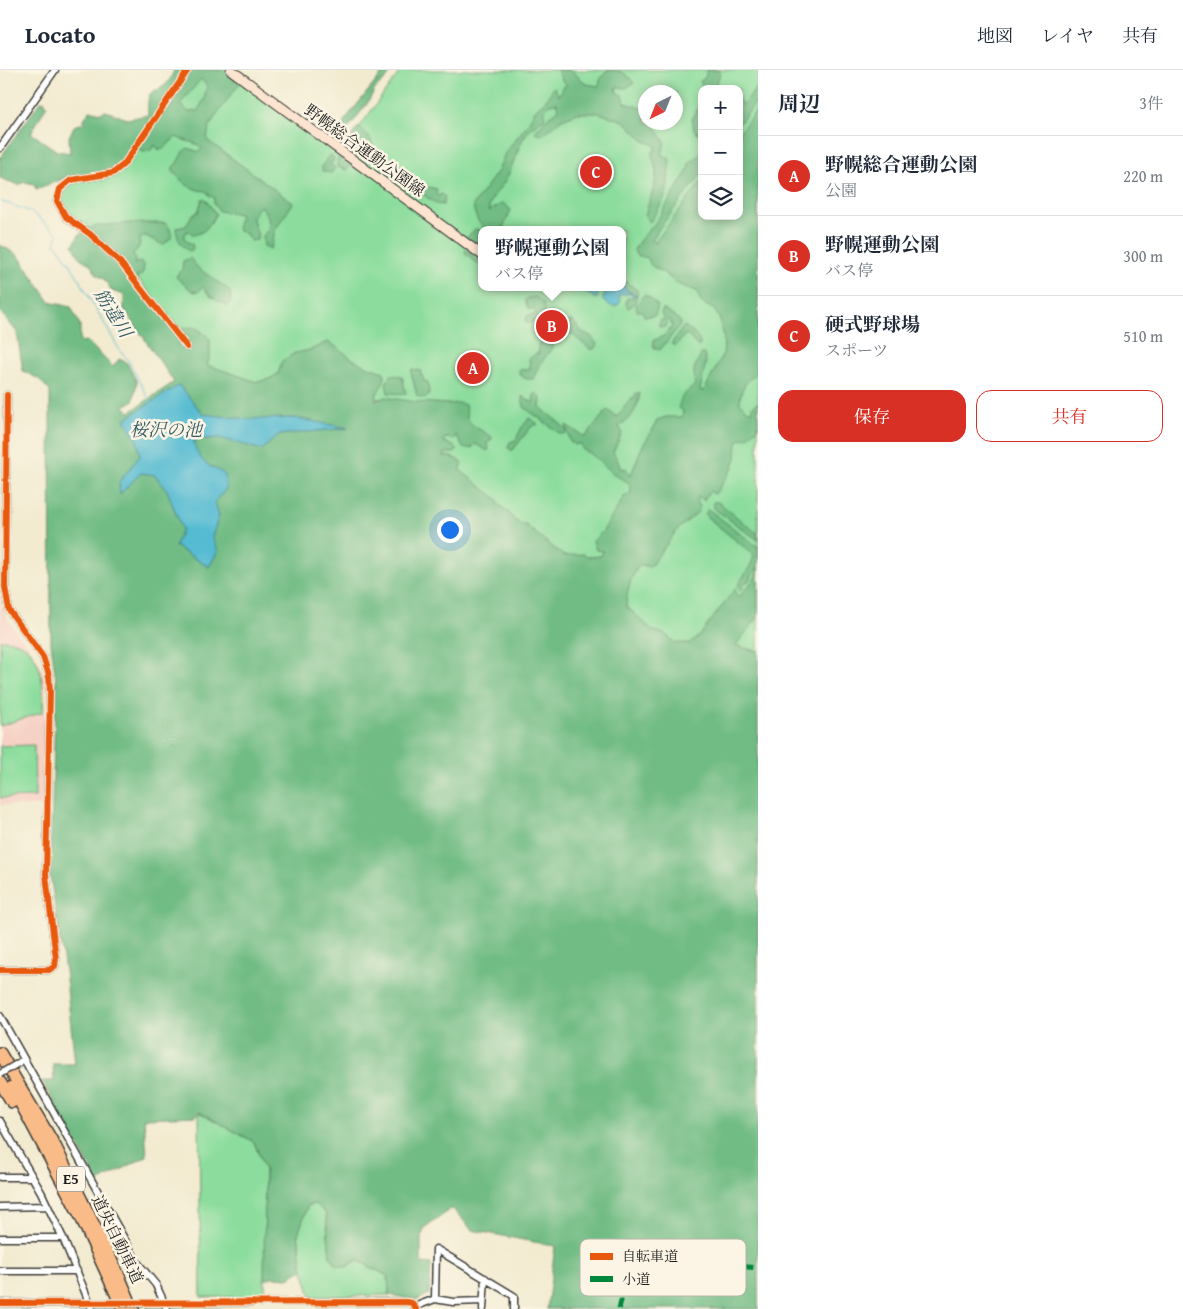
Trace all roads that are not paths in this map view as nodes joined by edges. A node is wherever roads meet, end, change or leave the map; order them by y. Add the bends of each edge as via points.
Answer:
1 (55, 70) edge
2 (188, 70) edge
3 (235, 71) edge
4 (0, 148) edge
5 (478, 252) edge
6 (187, 347) dead end
7 (8, 394) dead end
8 (2, 554) edge
9 (0, 970) edge
10 (0, 1016) edge
11 (0, 1053) edge
12 (22, 1061) junction
13 (0, 1067) edge
14 (0, 1074) edge
15 (0, 1082) edge
16 (0, 1122) edge
17 (0, 1177) edge
18 (32, 1177) junction
19 (48, 1206) junction
20 (0, 1207) edge
21 (81, 1217) junction
22 (0, 1238) edge
23 (63, 1238) junction
24 (0, 1271) edge
25 (77, 1271) junction
26 (485, 1278) junction
27 (435, 1299) junction
28 (484, 1302) junction
29 (0, 1303) edge
30 (91, 1306) edge
31 (166, 1306) edge
32 (243, 1306) edge
33 (293, 1306) edge
34 (383, 1306) edge
35 (453, 1306) edge
36 (415, 1308) edge
37 (123, 1309) edge
38 (133, 1309) edge
39 (483, 1309) edge
40 (514, 1309) edge

1 - 4 street
2 - 6 street via 124,164 113,173 71,180 60,189 57,201 66,217 120,262
3 - 5 main road, 野幌総合運動公園線
7 - 8 street
8 - 9 street via 9,610 43,657 49,674 46,875 56,959 55,966 49,970
10 - 12 street
11 - 38 highway, 道央自動車道 / E5 via 55,1146
12 - 14 street, bridge
12 - 31 street via 137,1262 156,1285
13 - 21 highway, 道央自動車道 / E5
15 - 21 highway
16 - 18 street
17 - 18 street
18 - 19 street
19 - 20 street
19 - 23 street
21 - 37 highway, 道央自動車道 / E5
22 - 23 street
23 - 25 street
24 - 25 street
25 - 30 street
26 - 27 street via 436,1249
26 - 28 street
26 - 40 street via 514,1296
27 - 35 street
27 - 36 street
28 - 35 street
28 - 39 street
29 - 30 street
30 - 31 street, bridge via 105,1302
31 - 32 street
32 - 33 street
33 - 34 street
34 - 36 street via 406,1302

